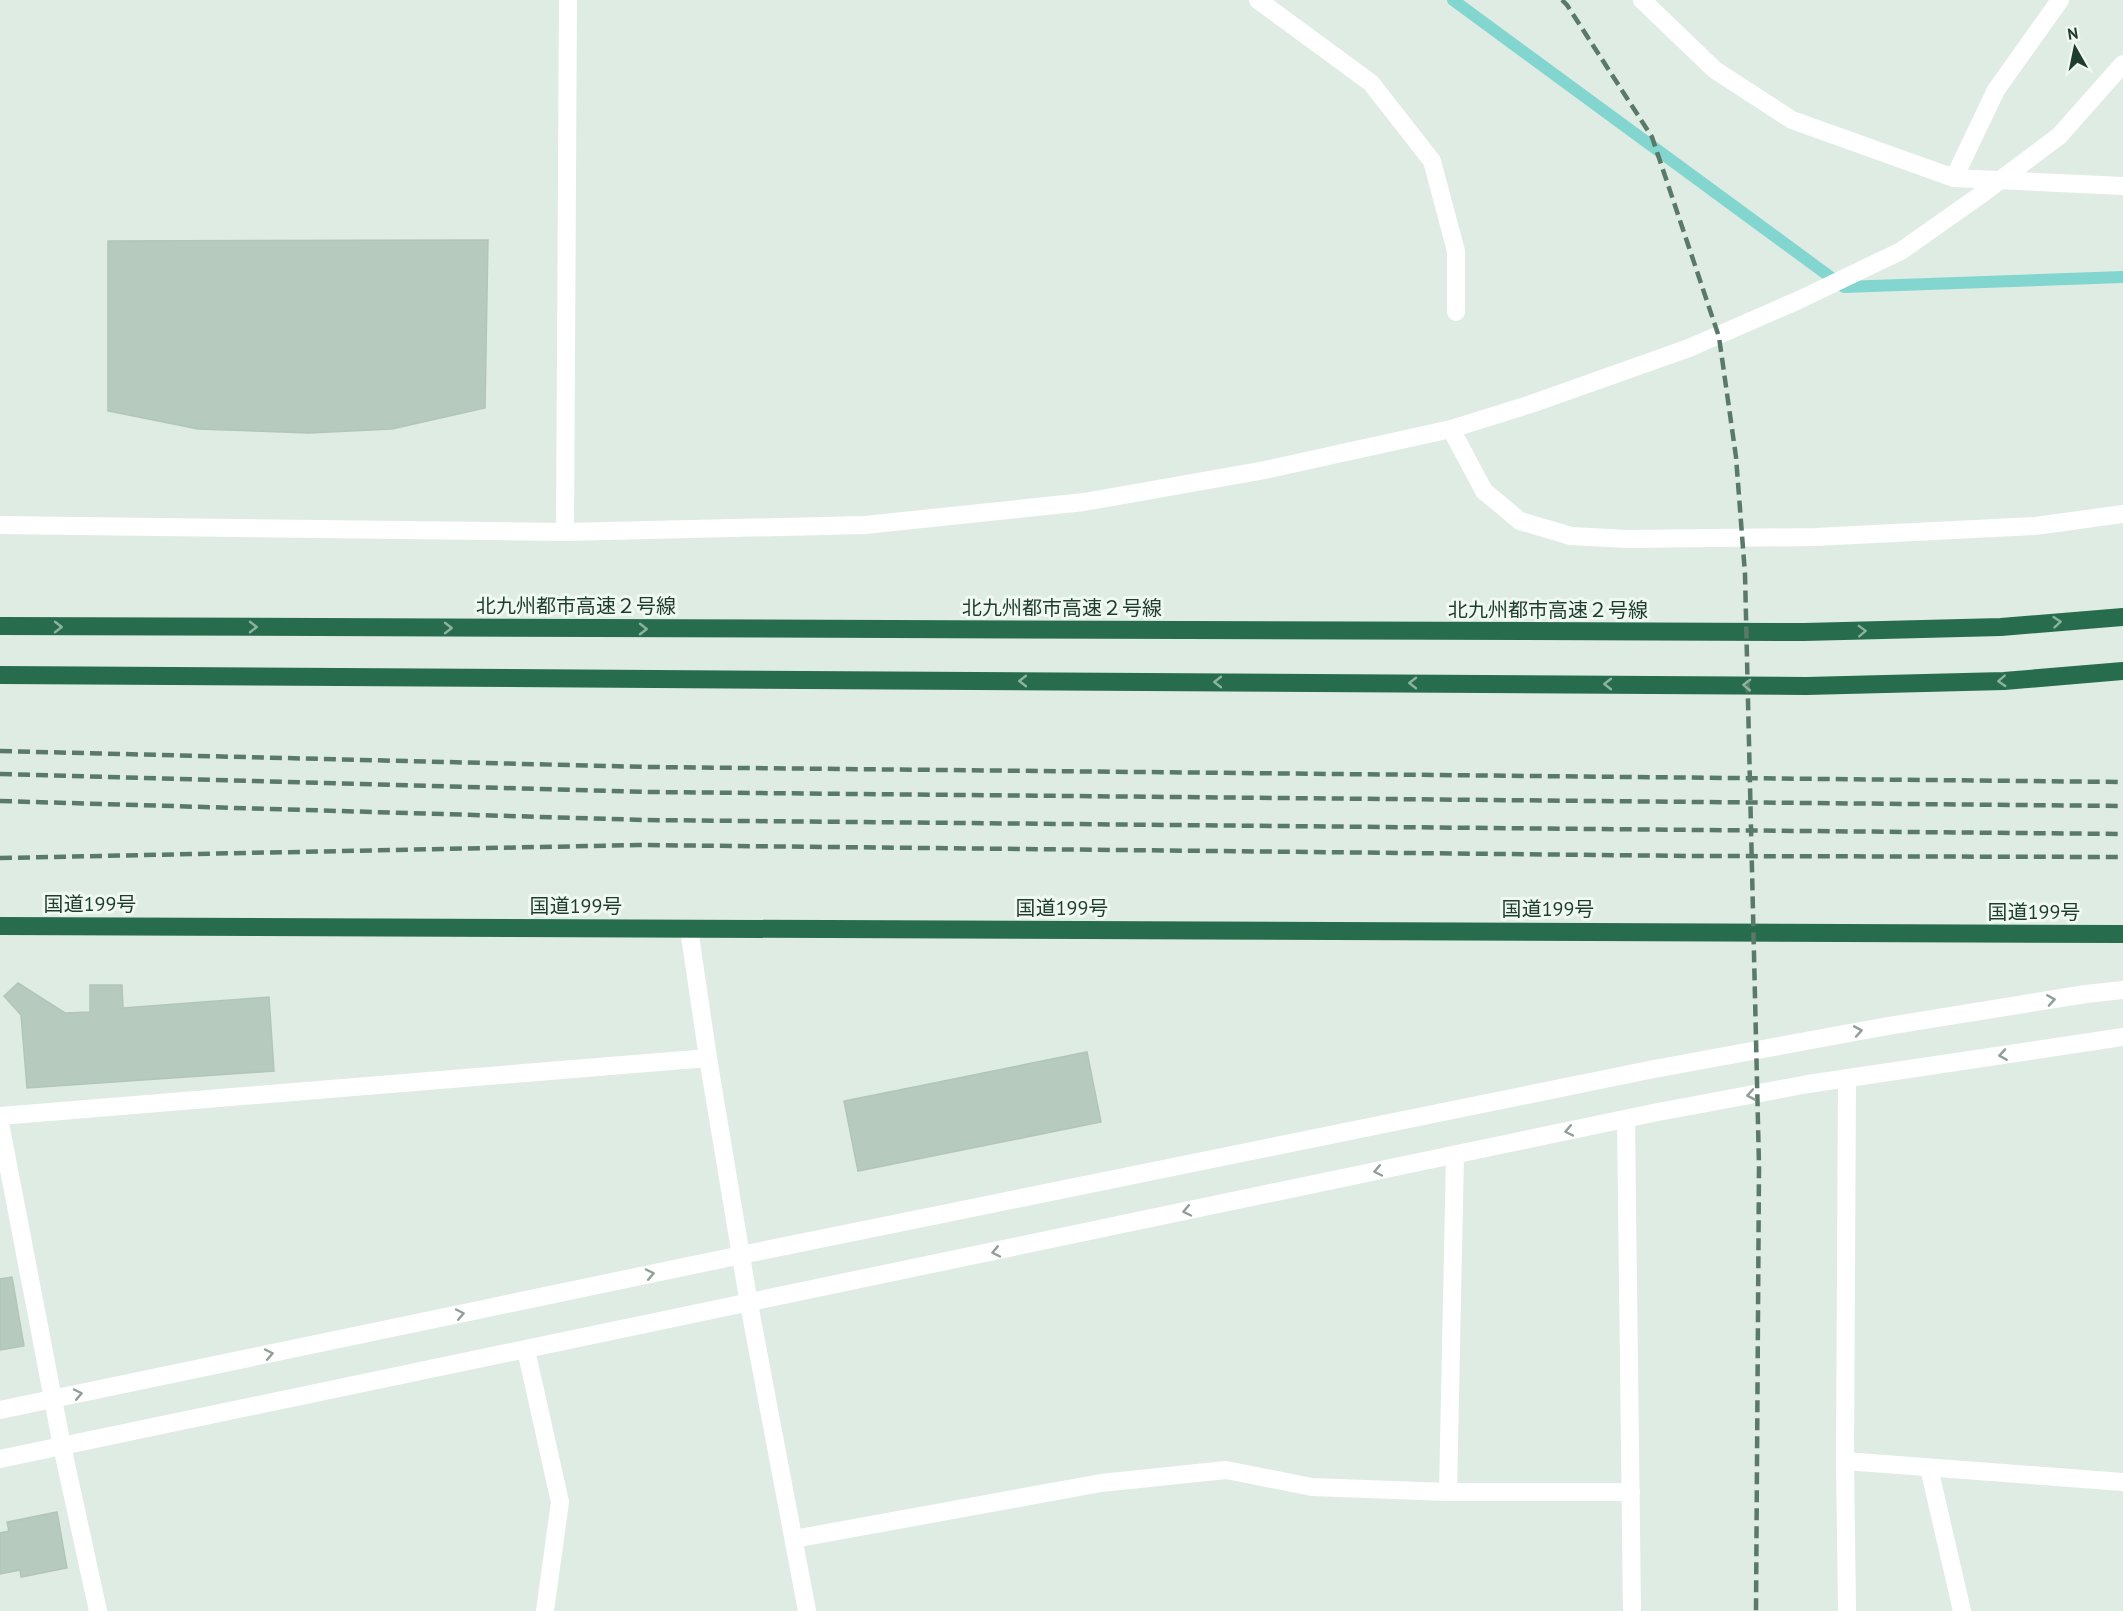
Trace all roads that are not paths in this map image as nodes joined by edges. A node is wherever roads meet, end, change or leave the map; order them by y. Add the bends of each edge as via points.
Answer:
1 (568, 0) edge
2 (1258, 0) edge
3 (1642, 0) edge
4 (2060, 0) edge
5 (2123, 64) edge
6 (1954, 178) junction
7 (2123, 186) edge
8 (1456, 312) dead end
9 (1451, 429) junction
10 (2123, 514) edge
11 (0, 525) edge
12 (565, 532) junction
13 (2123, 616) edge
14 (0, 626) edge
15 (2123, 671) edge
16 (0, 675) edge
17 (0, 926) edge
18 (689, 929) junction
19 (2123, 934) edge
20 (2123, 990) edge
21 (2123, 1037) edge
22 (708, 1058) junction
23 (1847, 1078) junction
24 (0, 1116) edge
25 (1626, 1119) junction
26 (0, 1123) edge
27 (1455, 1155) junction
28 (741, 1255) junction
29 (749, 1304) junction
30 (526, 1350) junction
31 (53, 1399) junction
32 (0, 1410) edge
33 (62, 1446) junction
34 (0, 1459) edge
35 (1845, 1461) junction
36 (1929, 1468) junction
37 (2123, 1482) edge
38 (1448, 1492) junction
39 (1631, 1492) junction
40 (794, 1539) junction
41 (98, 1611) edge
42 (545, 1611) edge
43 (807, 1611) edge
44 (1632, 1611) edge
45 (1847, 1611) edge
46 (1962, 1611) edge

1 - 12 street
2 - 8 street via 1371,83 1432,160 1456,251
3 - 6 street via 1715,70 1792,120
4 - 6 street via 1996,90
5 - 9 street via 2059,136 1900,251 1689,348
6 - 7 street
9 - 10 street via 1484,491 1520,521 1571,536 1627,540 1815,537 2035,526
9 - 12 street via 1265,470 1084,502 865,525
11 - 12 street
14 -> 13 highway, 北九州都市高速２号線 via 1804,633 2001,627
15 -> 16 highway via 2004,681 1806,686
17 - 18 highway, 国道199号
18 - 19 highway, 国道199号
18 - 22 street
28 -> 20 street via 1800,1041
21 -> 23 street
22 - 24 street
22 - 28 street
23 -> 25 street
23 - 35 street
25 -> 27 street
25 - 39 street
26 - 31 street
27 -> 29 street
27 - 38 street
28 - 29 street
31 -> 28 street
29 - 30 street
29 - 40 street
30 - 33 street
30 - 42 street via 561,1502
31 - 32 street
31 - 33 street
33 - 34 street
33 - 41 street
35 - 36 street
35 - 45 street
36 - 37 street
36 - 46 street
38 - 39 street
38 - 40 street via 1312,1487 1226,1470 1101,1483
39 - 44 street
40 - 43 street

